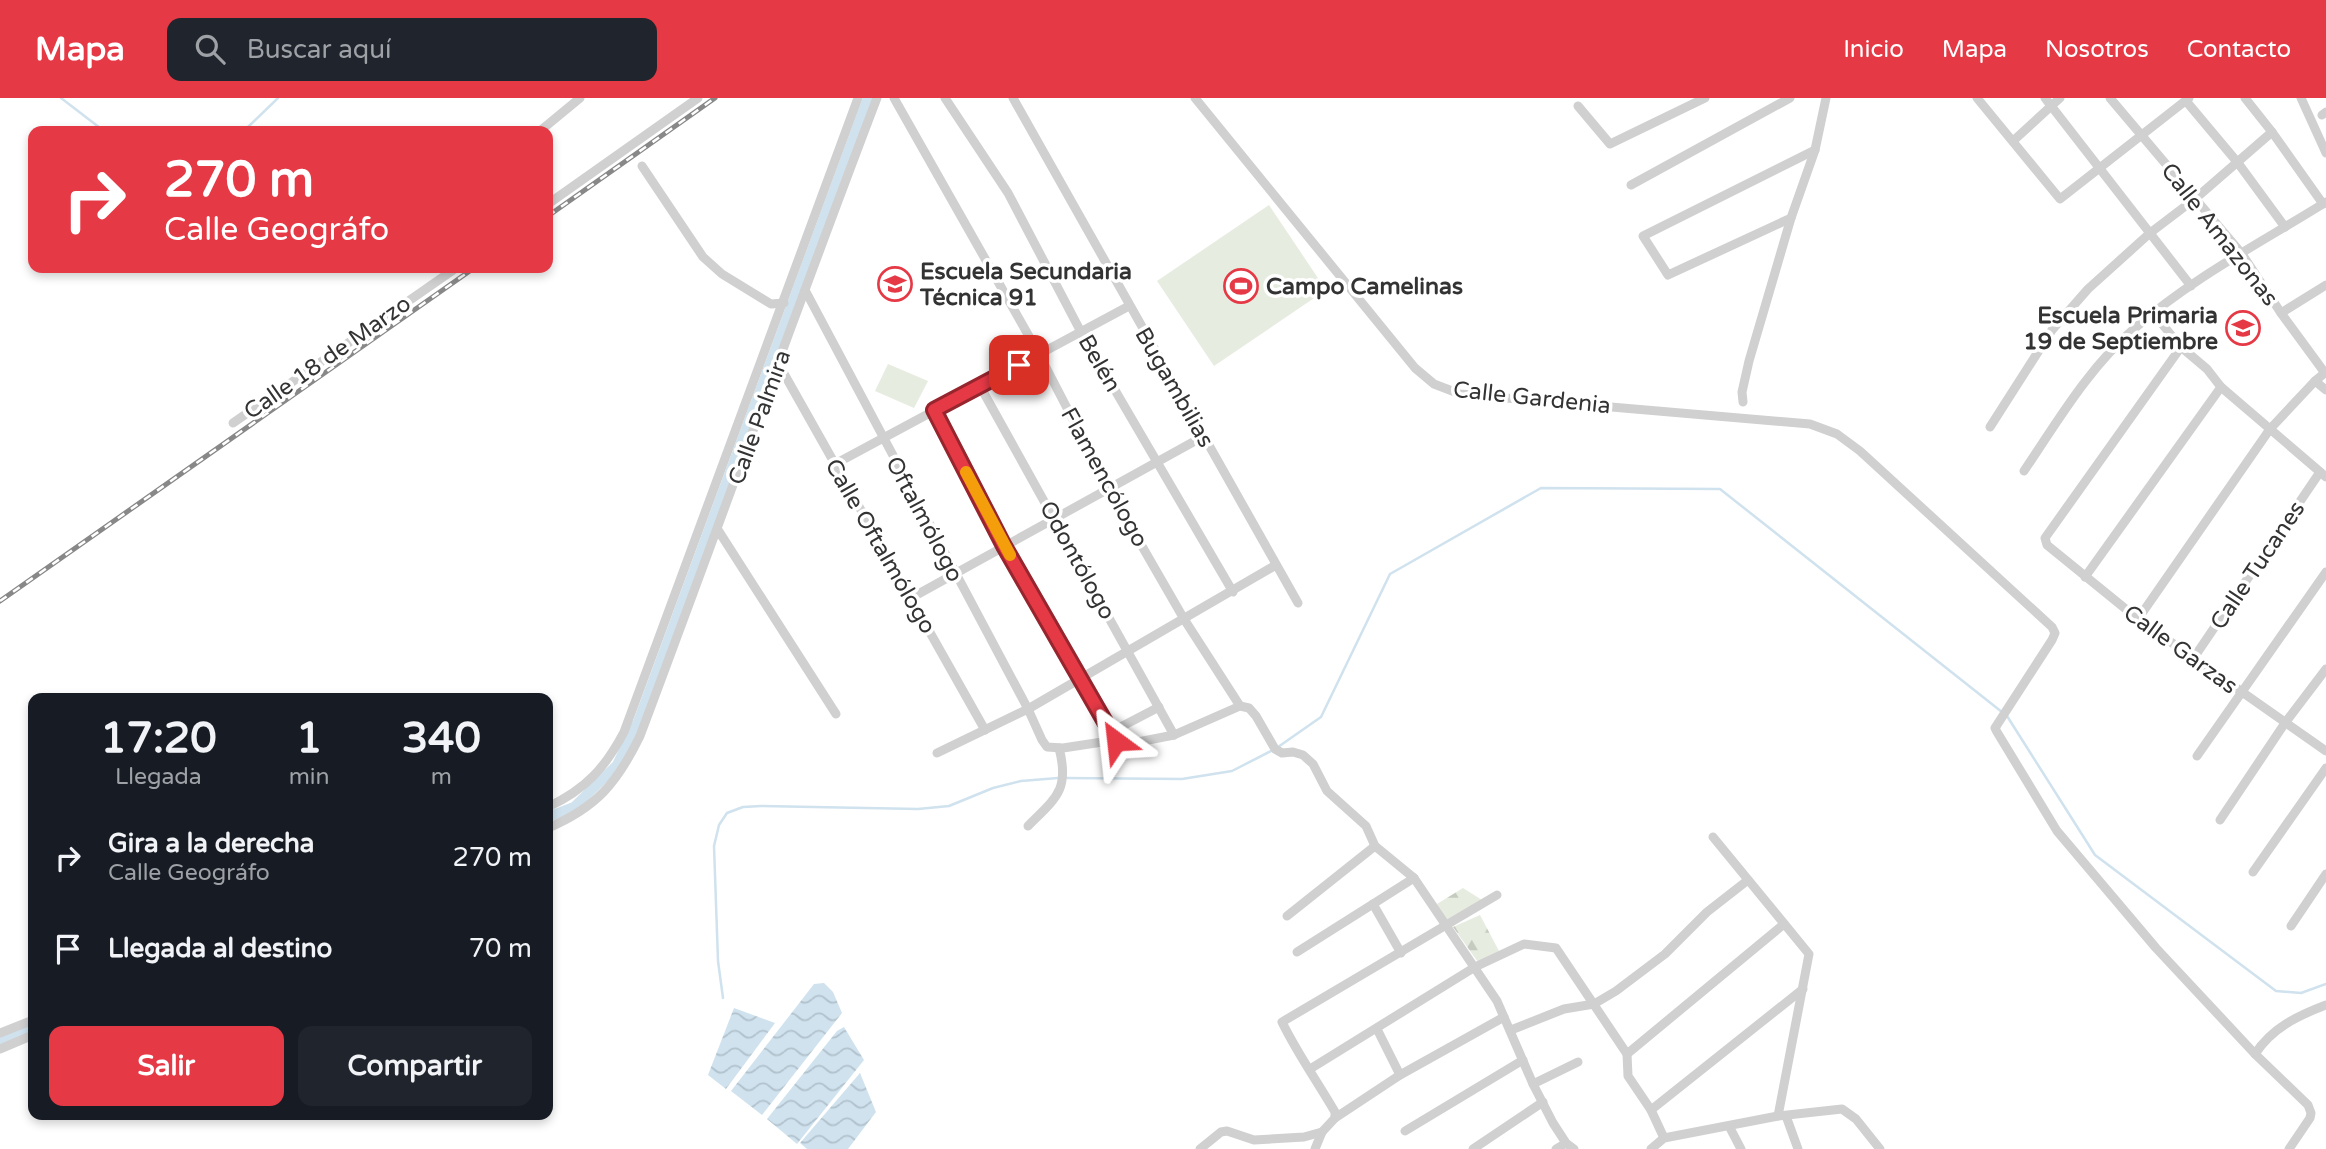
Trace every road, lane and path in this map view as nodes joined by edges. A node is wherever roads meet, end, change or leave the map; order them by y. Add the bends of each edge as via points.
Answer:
1 (580, 98) edge
2 (698, 98) edge
3 (858, 98) edge
4 (877, 98) edge
5 (894, 98) edge
6 (945, 98) edge
7 (1013, 98) edge
8 (1195, 98) edge
9 (1705, 98) edge
10 (1790, 98) edge
11 (1826, 98) edge
12 (1977, 98) edge
13 (2060, 98) edge
14 (2110, 98) edge
15 (2245, 98) edge
16 (2301, 98) edge
17 (2187, 99) edge
18 (2048, 102) edge
19 (1578, 106) dead end
20 (546, 126) edge
21 (2273, 132) junction
22 (2141, 134) junction
23 (2012, 141) junction
24 (1815, 150) junction
25 (2326, 153) edge
26 (2238, 163) junction
27 (642, 166) dead end
28 (2099, 169) junction
29 (1631, 185) dead end
30 (2196, 198) junction
31 (553, 200) edge
32 (2325, 203) edge
33 (1791, 218) junction
34 (2286, 227) junction
35 (2150, 233) junction
36 (813, 243) junction
37 (2242, 254) junction
38 (449, 273) edge
39 (2326, 285) edge
40 (2191, 286) junction
41 (805, 290) junction
42 (784, 303) junction
43 (1129, 306) junction
44 (2153, 313) junction
45 (2281, 313) junction
46 (1081, 332) junction
47 (2180, 347) junction
48 (1039, 354) junction
49 (778, 363) junction
50 (2325, 373) edge
51 (2315, 382) junction
52 (980, 386) junction
53 (2221, 387) junction
54 (2326, 390) edge
55 (1743, 402) dead end
56 (934, 410) junction
57 (233, 423) dead end
58 (1990, 427) dead end
59 (2270, 429) junction
60 (1204, 436) junction
61 (882, 438) junction
62 (1158, 462) junction
63 (835, 464) junction
64 (2024, 471) dead end
65 (2323, 474) edge
66 (1110, 489) junction
67 (1054, 519) junction
68 (718, 530) junction
69 (1004, 546) junction
70 (1276, 565) junction
71 (2326, 572) edge
72 (955, 573) junction
73 (2085, 577) junction
74 (1233, 592) junction
75 (911, 598) junction
76 (1298, 603) dead end
77 (1184, 619) junction
78 (2138, 619) junction
79 (1129, 651) junction
80 (2193, 659) junction
81 (2326, 669) edge
82 (1081, 679) junction
83 (2240, 692) junction
84 (1240, 706) junction
85 (1159, 707) junction
86 (1028, 709) junction
87 (835, 714) dead end
88 (2285, 723) junction
89 (985, 730) junction
90 (1111, 732) junction
91 (1174, 736) junction
92 (1116, 741) junction
93 (1059, 748) junction
94 (2326, 751) edge
95 (937, 753) dead end
96 (2197, 756) dead end
97 (2326, 768) edge
98 (553, 805) edge
99 (2220, 820) dead end
100 (553, 826) edge
101 (1028, 826) dead end
102 (1713, 837) dead end
103 (1375, 846) junction
104 (2253, 872) dead end
105 (2326, 874) edge
106 (1414, 878) junction
107 (1748, 880) junction
108 (1497, 895) dead end
109 (1373, 904) junction
110 (1287, 916) dead end
111 (1784, 924) junction
112 (1447, 926) junction
113 (2291, 926) dead end
114 (1297, 952) dead end
115 (1401, 953) junction
116 (1475, 967) junction
117 (1803, 989) junction
118 (1594, 1004) junction
119 (2326, 1005) edge
120 (1504, 1017) junction
121 (28, 1022) edge
122 (1377, 1029) junction
123 (1511, 1030) junction
124 (0, 1033) edge
125 (28, 1037) edge
126 (0, 1049) edge
127 (1627, 1054) junction
128 (2255, 1054) junction
129 (1524, 1060) junction
130 (1578, 1062) dead end
131 (1310, 1069) junction
132 (1400, 1075) junction
133 (1533, 1084) junction
134 (1543, 1102) junction
135 (1651, 1110) junction
136 (1782, 1116) junction
137 (1335, 1118) junction
138 (1729, 1126) junction
139 (1405, 1131) dead end
140 (1322, 1132) junction
141 (1664, 1138) junction
142 (1570, 1146) edge
143 (1199, 1149) edge
144 (1315, 1149) edge
145 (1473, 1149) edge
146 (1556, 1149) edge
147 (1651, 1149) edge
148 (1741, 1149) edge
149 (1798, 1149) edge
150 (1880, 1149) edge
151 (2289, 1149) edge

1 - 20 street
2 - 31 street
3 - 36 street
4 - 36 street, Calle Palmira
5 - 48 street, Flamencólogo
6 - 46 street, Belén via 1008,193
7 - 43 street, Bugambilias
8 - 128 street, Calle Gardenia via 1415,368 1434,384 1460,394 1810,424 1837,434 1860,451 2052,627 2052,640 1995,728 2057,831 2156,948
9 - 19 street via 1610,144
10 - 29 street
11 - 24 street
12 - 23 street
13 - 18 street
14 - 22 street, Calle Amazonas
15 - 21 street
16 - 25 street
17 - 22 street
17 - 26 street
18 - 23 street
18 - 28 street
21 - 26 street
21 - 32 street
22 - 28 street
22 - 30 street, Calle Amazonas
23 - 28 street via 2060,200
24 - 33 street
24 - 33 street via 1643,236 1668,275
26 - 30 street
26 - 34 street
27 - 42 street via 703,257 771,304
28 - 35 street
30 - 35 street
30 - 37 street, Calle Amazonas
32 - 34 street
33 - 55 street via 1747,368
34 - 37 street
35 - 40 street
35 - 58 street via 2088,289 2052,330
36 - 41 street, Calle Palmira
36 - 42 street
37 - 40 street
37 - 45 street, Calle Amazonas
38 - 57 street, Calle 18 de Marzo
39 - 45 street
40 - 44 street
41 - 49 street, Calle Palmira
41 - 61 street, Oftalmólogo
42 - 98 street via 624,732 610,759 591,780
43 - 46 street
43 - 60 street, Bugambilias
44 - 47 street
44 - 64 street via 2087,381
45 - 50 street, Calle Amazonas
46 - 48 street
46 - 62 street, Belén
47 - 53 street
47 - 73 street, Calle Garzas via 2045,538 2050,550
48 - 52 street
48 - 66 street, Flamencólogo
49 - 63 street, Calle Oftalmólogo
49 - 68 street, Calle Palmira
50 - 51 street
51 - 54 street
51 - 59 street
52 - 56 street
52 - 67 street, Odontólogo
53 - 59 street
53 - 73 street
56 - 61 street
56 - 69 street
59 - 65 street
59 - 78 street
60 - 62 street
60 - 70 street, Bugambilias
61 - 63 street
61 - 72 street, Oftalmólogo
62 - 66 street
62 - 74 street, Belén
63 - 75 street, Calle Oftalmólogo
65 - 80 street, Calle Tucanes
66 - 67 street
66 - 77 street, Flamencólogo
67 - 69 street
67 - 79 street, Odontólogo
68 - 87 street
68 - 100 street, Calle Palmira via 640,736 623,768 602,794 573,817
69 - 72 street
69 - 82 street
70 - 74 street
70 - 76 street, Bugambilias
71 - 83 street
72 - 75 street
72 - 86 street, Oftalmólogo
73 - 78 street, Calle Garzas
74 - 77 street
75 - 89 street, Calle Oftalmólogo
77 - 79 street
77 - 84 street, Flamencólogo
78 - 80 street, Calle Garzas
79 - 82 street
79 - 85 street, Odontólogo
80 - 83 street, Calle Garzas
81 - 88 street
82 - 86 street
82 - 90 street
83 - 88 street, Calle Garzas
83 - 96 street
84 - 91 street
84 - 103 street, Flamencólogo via 1256,716 1275,749 1303,755 1313,764 1328,791 1366,826
85 - 90 street
85 - 91 street, Odontólogo
86 - 89 street
86 - 93 street, Oftalmólogo via 1047,747
88 - 94 street, Calle Garzas
88 - 99 street
89 - 95 street
90 - 92 street
91 - 92 street via 1138,743
92 - 93 street
93 - 101 street via 1059,794
97 - 104 street
102 - 107 street
103 - 106 street, Flamencólogo
103 - 110 street
105 - 113 street
106 - 109 street
106 - 112 street, Flamencólogo
107 - 111 street
107 - 118 street via 1665,954
108 - 112 street
109 - 114 street
109 - 115 street
111 - 117 street via 1809,954
111 - 127 street
112 - 115 street
112 - 116 street, Flamencólogo
115 - 131 street via 1282,1022
116 - 118 street via 1524,944 1556,948
116 - 120 street, Flamencólogo
116 - 122 street
117 - 135 street
117 - 136 street
118 - 123 street via 1564,1009
118 - 127 street
119 - 128 street via 2277,1028
120 - 123 street, Flamencólogo
120 - 132 street
121 - 124 street
122 - 131 street
122 - 132 street
123 - 129 street, Flamencólogo
125 - 126 street
127 - 135 street via 1628,1076
128 - 151 street via 2311,1112
129 - 133 street, Flamencólogo
129 - 139 street
130 - 133 street
131 - 137 street
132 - 137 street
133 - 134 street, Flamencólogo
134 - 142 street, Flamencólogo
134 - 145 street
135 - 141 street
136 - 138 street
136 - 149 street
136 - 150 street via 1843,1109
137 - 140 street
138 - 141 street
138 - 148 street
140 - 143 street via 1254,1140 1227,1131
140 - 144 street
141 - 147 street
142 - 146 street

